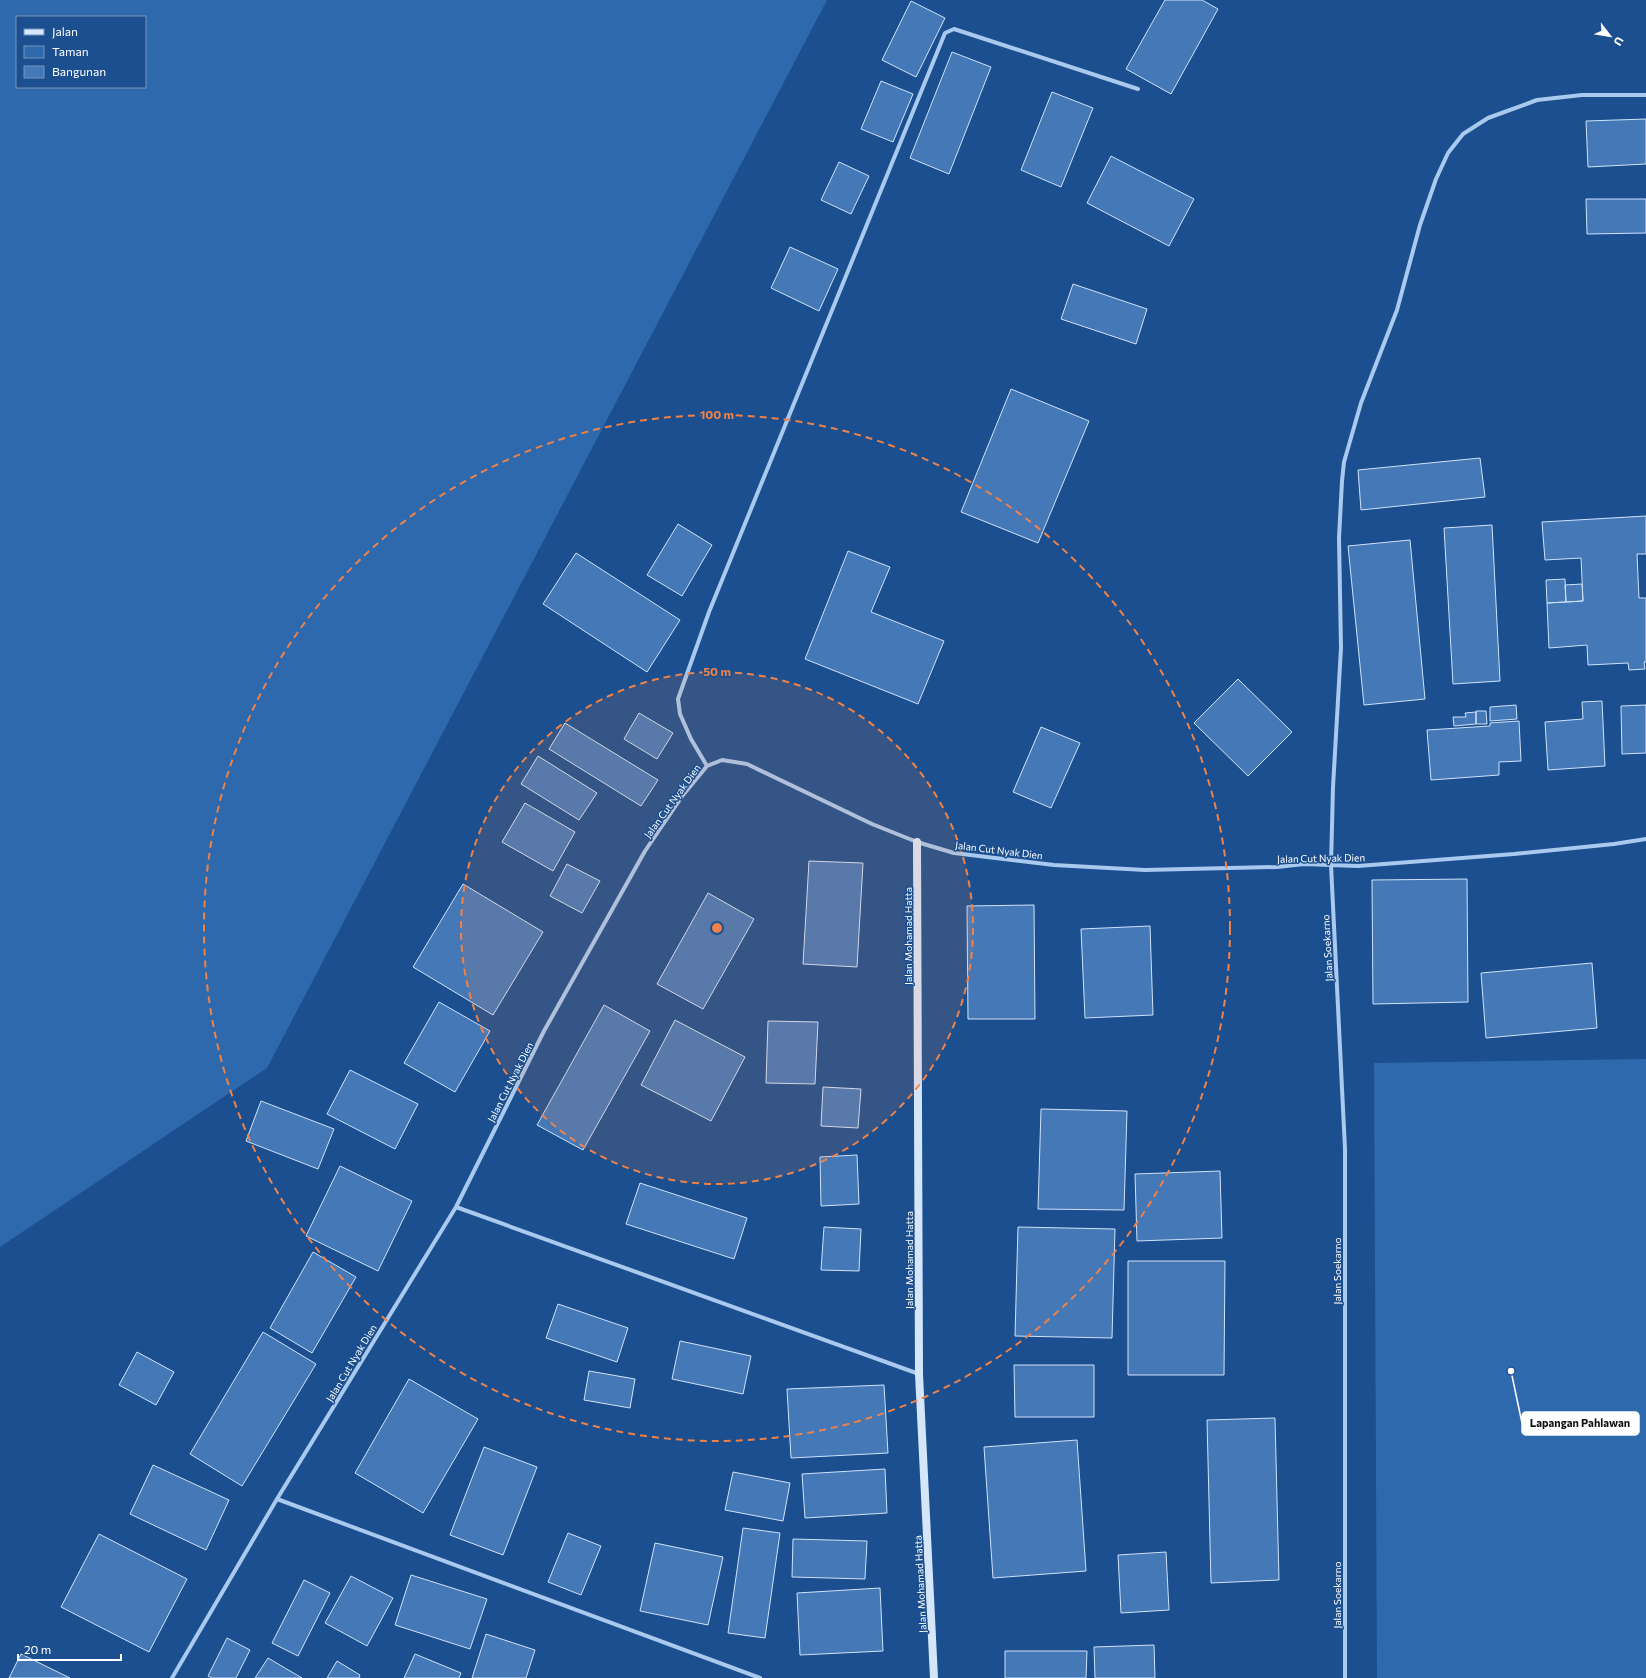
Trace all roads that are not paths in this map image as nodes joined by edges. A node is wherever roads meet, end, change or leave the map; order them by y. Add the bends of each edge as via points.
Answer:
1 (1138, 89) dead end
2 (1646, 95) edge
3 (707, 766) junction
4 (1646, 839) edge
5 (917, 842) junction
6 (1331, 865) junction
7 (456, 1207) junction
8 (919, 1374) junction
9 (277, 1499) junction
10 (172, 1678) edge
11 (760, 1678) edge
12 (934, 1678) edge
13 (1345, 1678) edge

1 - 3 street via 954,29 945,33 709,612 678,699 680,714
2 - 6 street, Jalan Soekarno via 1582,95 1537,100 1488,118 1463,134 1448,153 1436,179 1420,225 1397,310 1361,403 1344,462 1339,538 1341,648
3 - 5 street, Jalan Cut Nyak Dien via 722,760 747,764 872,824
3 - 7 street, Jalan Cut Nyak Dien via 683,795 645,851 544,1031
4 - 6 street, Jalan Cut Nyak Dien via 1514,854 1358,866
5 - 6 street, Jalan Cut Nyak Dien via 954,853 1054,865 1130,869
5 - 8 street, Jalan Mohamad Hatta
6 - 13 street, Jalan Soekarno via 1345,1149
7 - 8 street
7 - 9 street, Jalan Cut Nyak Dien
8 - 12 street, Jalan Mohamad Hatta
9 - 10 street, Jalan Cut Nyak Dien
9 - 11 street

